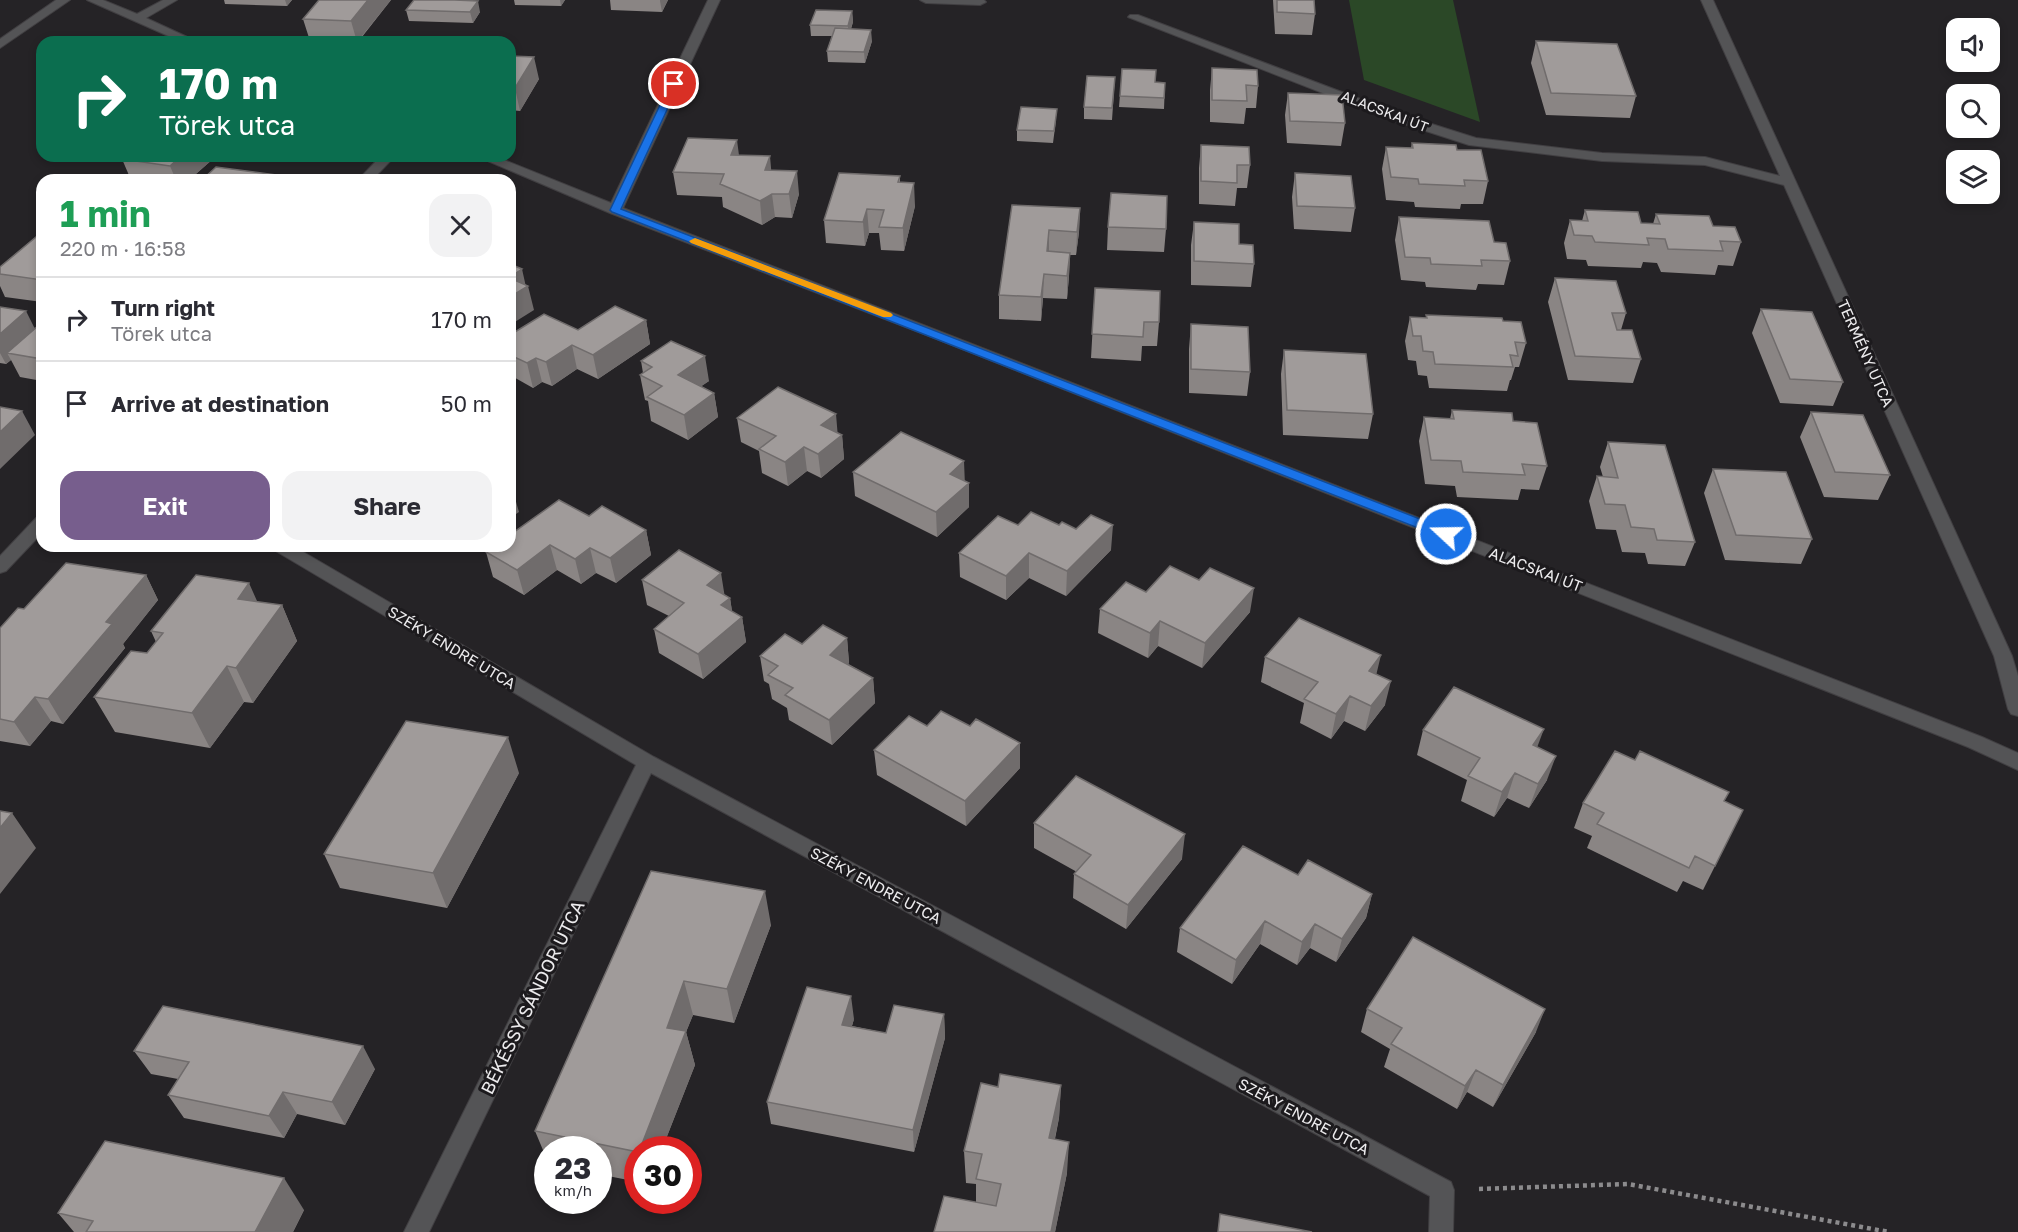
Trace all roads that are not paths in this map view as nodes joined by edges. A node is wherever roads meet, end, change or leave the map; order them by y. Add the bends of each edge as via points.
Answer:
1 (64, 0) edge
2 (93, 0) edge
3 (171, 0) edge
4 (714, 0) edge
5 (926, 0) edge
6 (1707, 0) edge
7 (980, 2) dead end
8 (1134, 17) dead end
9 (137, 19) junction
10 (178, 36) edge
11 (0, 44) edge
12 (382, 162) edge
13 (498, 162) edge
14 (371, 174) edge
15 (1789, 182) junction
16 (615, 210) junction
17 (36, 528) edge
18 (290, 552) edge
19 (0, 567) edge
20 (2011, 656) edge
21 (2018, 709) edge
22 (647, 762) junction
23 (2018, 762) edge
24 (416, 1232) edge
25 (1441, 1232) edge

1 - 11 street
2 - 9 street
3 - 9 street
4 - 16 street
5 - 7 street
6 - 15 street, TERMÉNY UTCA
8 - 15 street, ALACSKAI ÚT via 1396,117 1474,142 1602,157 1705,161
9 - 10 street
12 - 14 street
13 - 16 street, ALACSKAI ÚT
15 - 20 street, TERMÉNY UTCA
16 - 23 street, ALACSKAI ÚT
17 - 19 street
18 - 22 street, SZÉKY ENDRE UTCA
20 - 21 street, TERMÉNY UTCA
22 - 24 street, BÉKÉSSY SÁNDOR UTCA
22 - 25 street, SZÉKY ENDRE UTCA via 1442,1190

